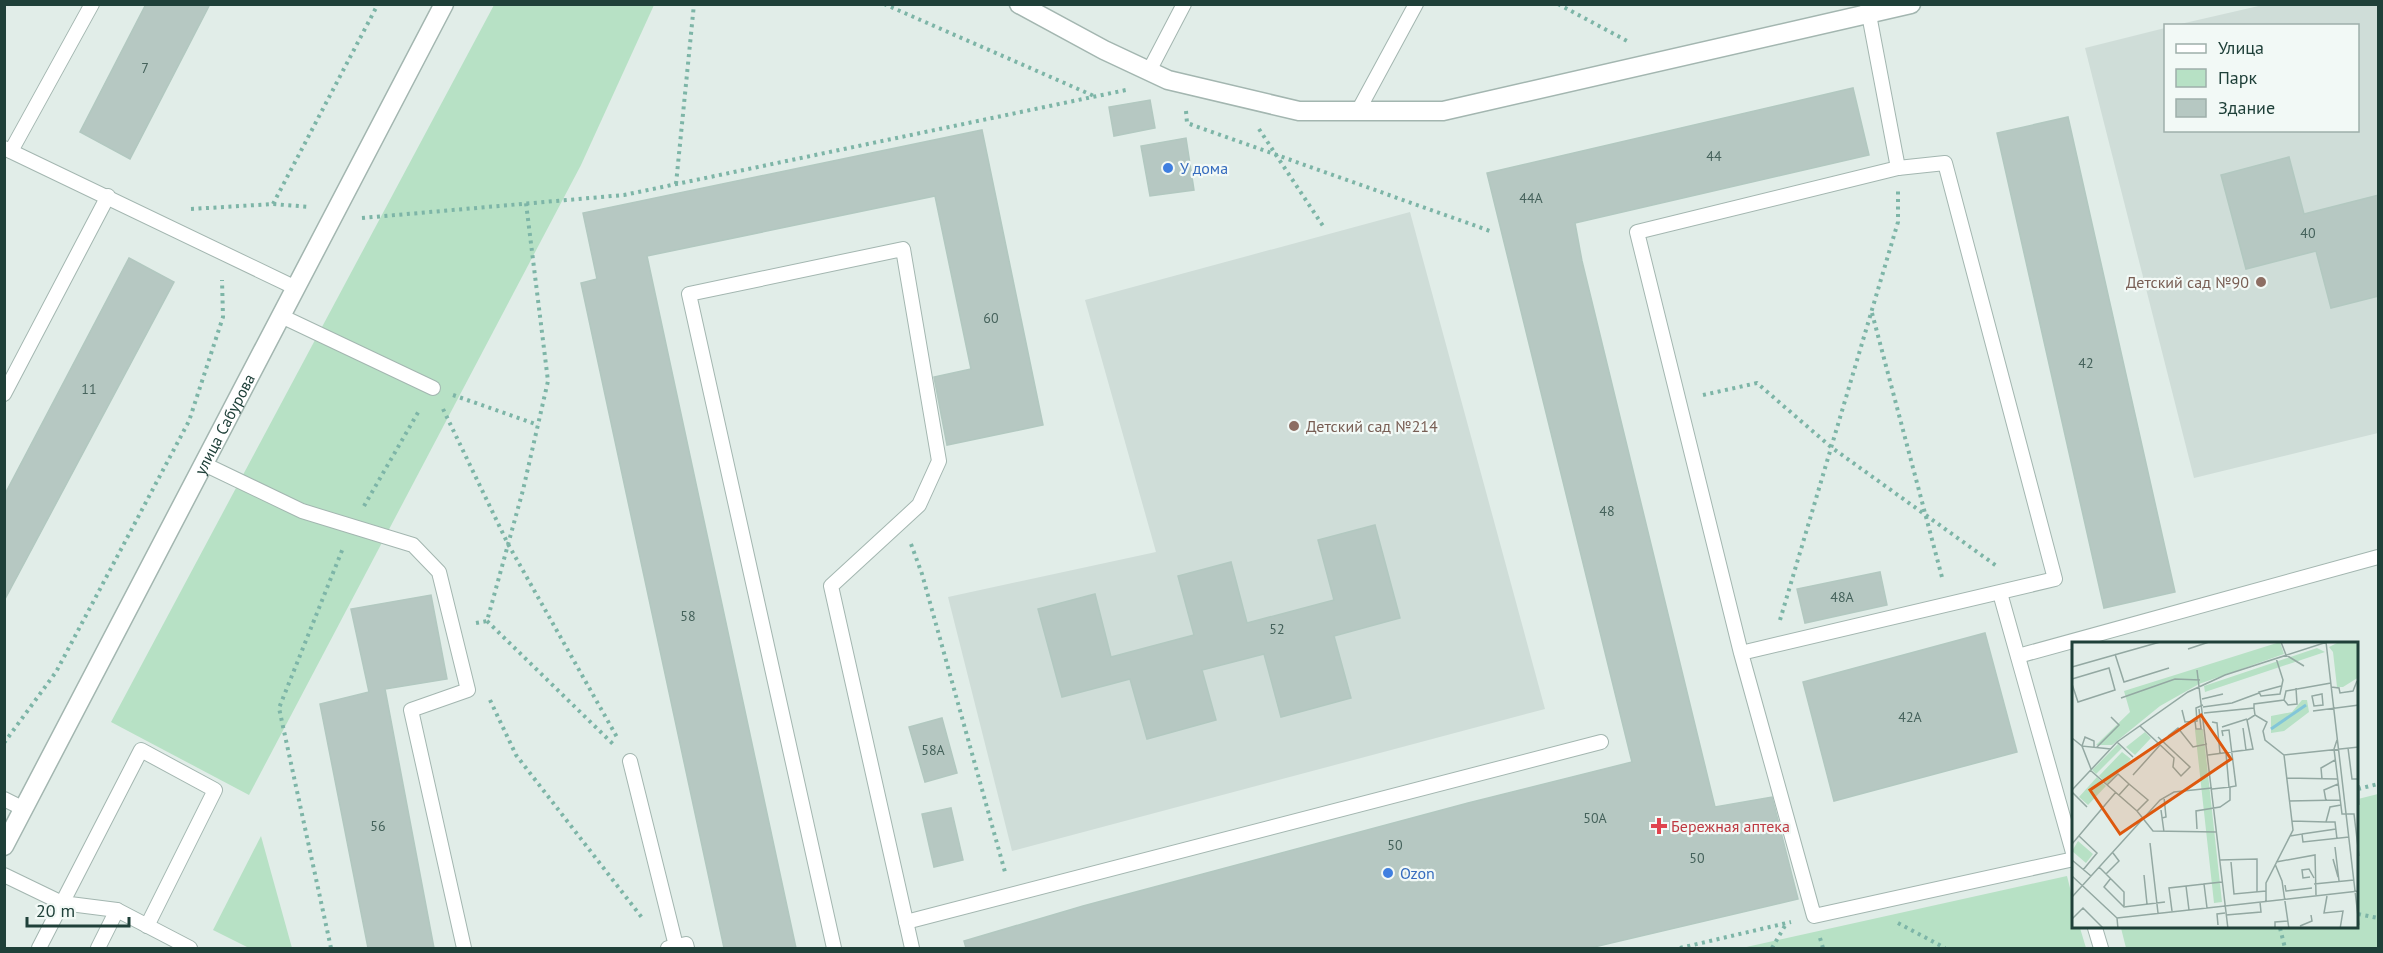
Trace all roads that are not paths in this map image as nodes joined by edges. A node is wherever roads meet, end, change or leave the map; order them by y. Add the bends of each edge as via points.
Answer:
1 (92, 4) edge
2 (444, 4) edge
3 (1019, 4) edge
4 (1184, 4) edge
5 (1416, 4) edge
6 (1911, 4) edge
7 (1868, 10) edge
8 (1149, 71) junction
9 (1358, 111) junction
10 (8, 149) edge
11 (1898, 168) junction
12 (108, 196) junction
13 (296, 288) junction
14 (281, 315) junction
15 (433, 388) road end
16 (4, 394) edge
17 (204, 464) junction
18 (2379, 557) edge
19 (2000, 593) junction
20 (1741, 653) junction
21 (2018, 656) junction
22 (1601, 742) dead end
23 (630, 761) road end
24 (4, 799) edge
25 (24, 809) junction
26 (4, 846) edge
27 (2072, 850) edge
28 (2072, 857) edge
29 (4, 875) edge
30 (62, 903) junction
31 (117, 910) junction
32 (906, 922) junction
33 (147, 926) junction
34 (2096, 929) edge
35 (39, 948) edge
36 (98, 948) edge
37 (190, 948) edge
38 (464, 948) edge
39 (677, 948) edge
40 (834, 948) edge
41 (912, 948) edge
42 (2101, 948) edge

1 - 10 lane
2 - 13 street, улица Сабурова
3 - 8 street
4 - 8 lane
5 - 9 lane
6 - 7 street
7 - 9 street via 1443,111
7 - 11 lane
8 - 9 street via 1175,82 1299,111
10 - 12 lane
11 - 19 lane via 1945,163 2055,579
11 - 20 lane via 1637,232
12 - 13 lane
12 - 16 lane
13 - 14 street, улица Сабурова
14 - 15 lane
14 - 17 street, улица Сабурова
17 - 25 street, улица Сабурова
17 - 38 lane via 302,511 413,545 439,572 468,690 411,711
18 - 21 lane
19 - 20 lane
19 - 21 lane
20 - 28 lane via 1814,916
21 - 27 lane
22 - 32 lane
23 - 39 lane
24 - 25 lane
25 - 26 street, улица Сабурова
29 - 30 lane
30 - 31 lane
30 - 33 lane via 141,750 215,790
30 - 35 lane
31 - 33 lane
31 - 36 lane
32 - 40 lane via 831,586 919,505 939,461 903,249 689,294
32 - 41 lane
33 - 37 lane
34 - 42 lane

